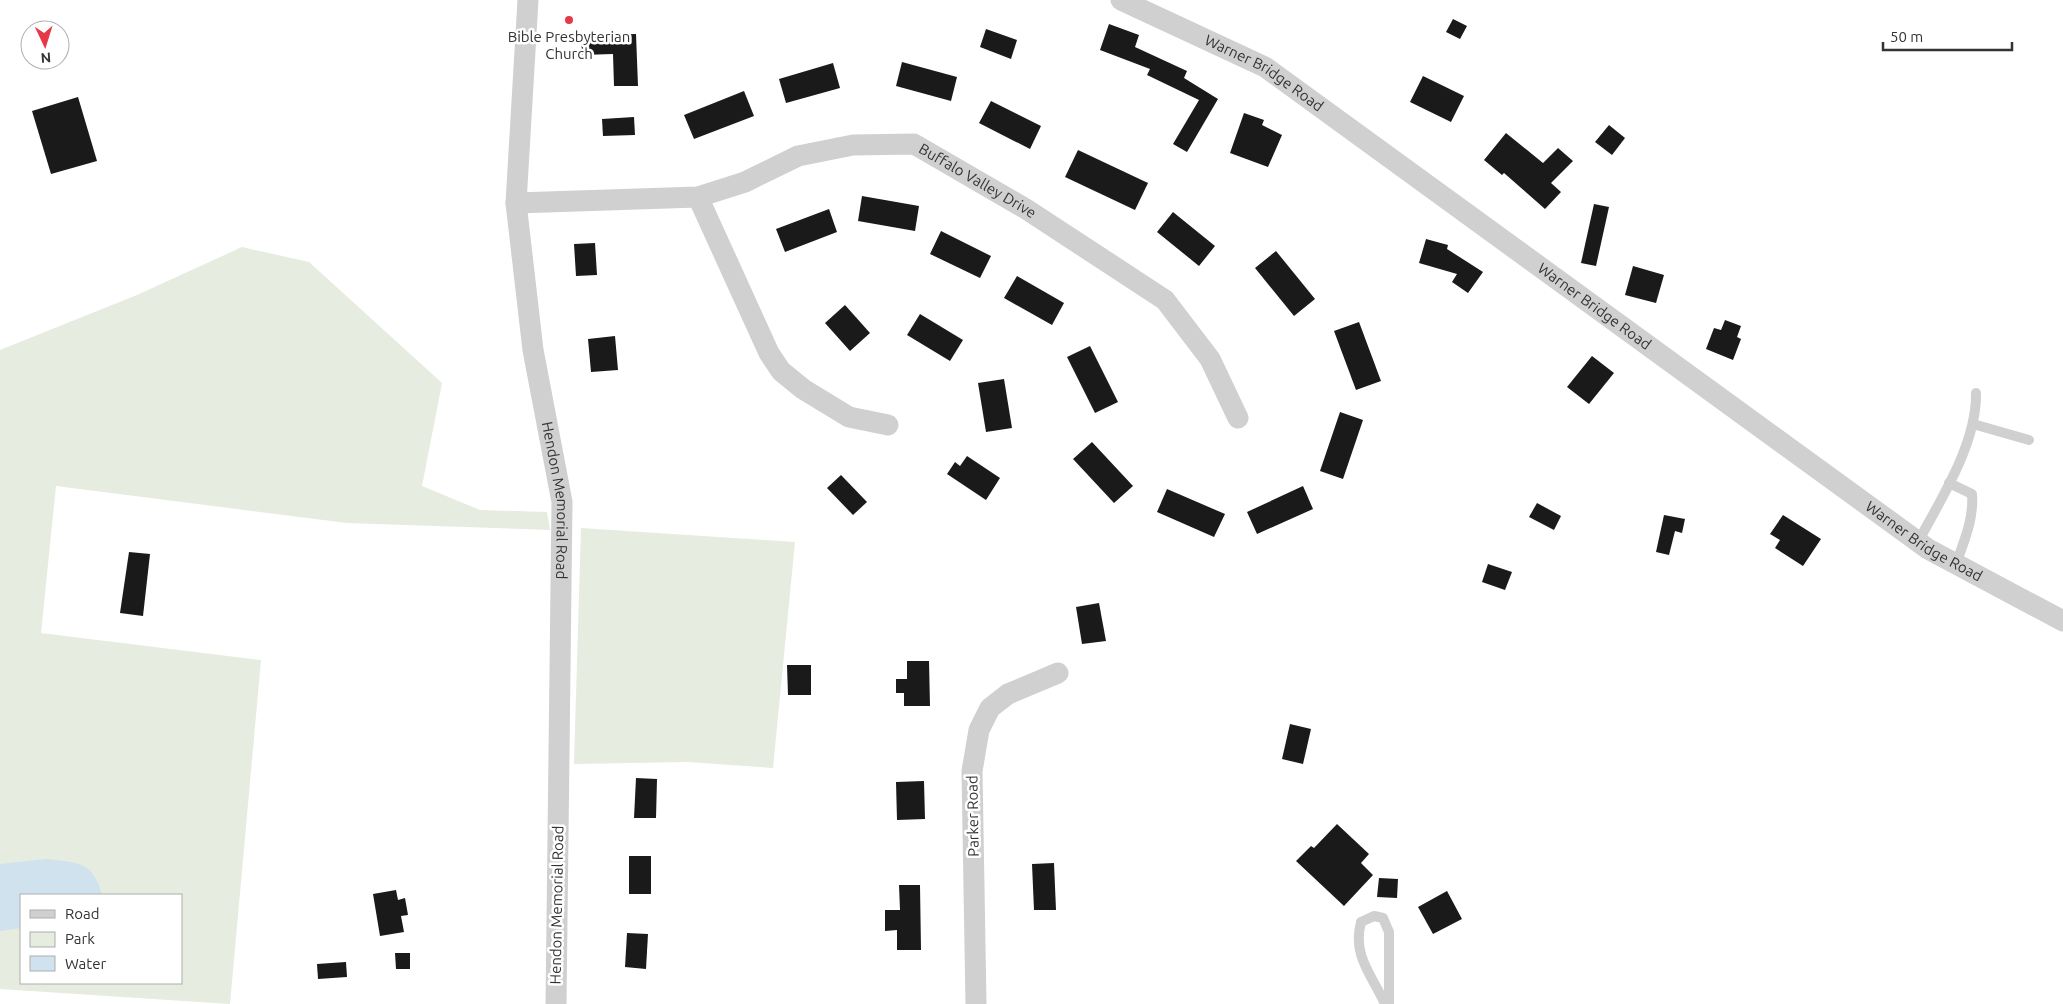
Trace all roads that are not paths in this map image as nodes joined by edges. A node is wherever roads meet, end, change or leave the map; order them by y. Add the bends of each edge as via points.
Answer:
1 (528, 0) edge
2 (1121, 0) edge
3 (698, 197) junction
4 (516, 203) junction
5 (1976, 393) dead end
6 (1238, 418) dead end
7 (1973, 424) junction
8 (888, 425) dead end
9 (2029, 440) dead end
10 (1949, 483) junction
11 (1918, 542) junction
12 (1956, 564) junction
13 (2063, 621) edge
14 (1058, 673) dead end
15 (556, 1004) edge
16 (976, 1004) edge
17 (1385, 1004) edge
18 (1389, 1004) edge

1 - 4 street, Hendon Memorial Road
2 - 11 street, Warner Bridge Road via 1265,66
3 - 4 street, Buffalo Valley Drive
3 - 6 street, Buffalo Valley Drive via 745,182 798,156 853,145 914,144 1026,209 1165,300 1210,359
3 - 8 street via 769,353 781,371 804,390 849,417
4 - 15 street, Hendon Memorial Road via 533,350 562,502
5 - 7 lane
7 - 9 lane
7 - 10 lane
10 - 11 lane
10 - 12 lane via 1972,494 1971,520
11 - 12 street, Warner Bridge Road
12 - 13 street, Warner Bridge Road
14 - 16 street, Parker Road via 1008,694 990,708 979,730 972,771
17 - 18 lane via 1357,942 1361,922 1374,916 1383,918 1389,932

